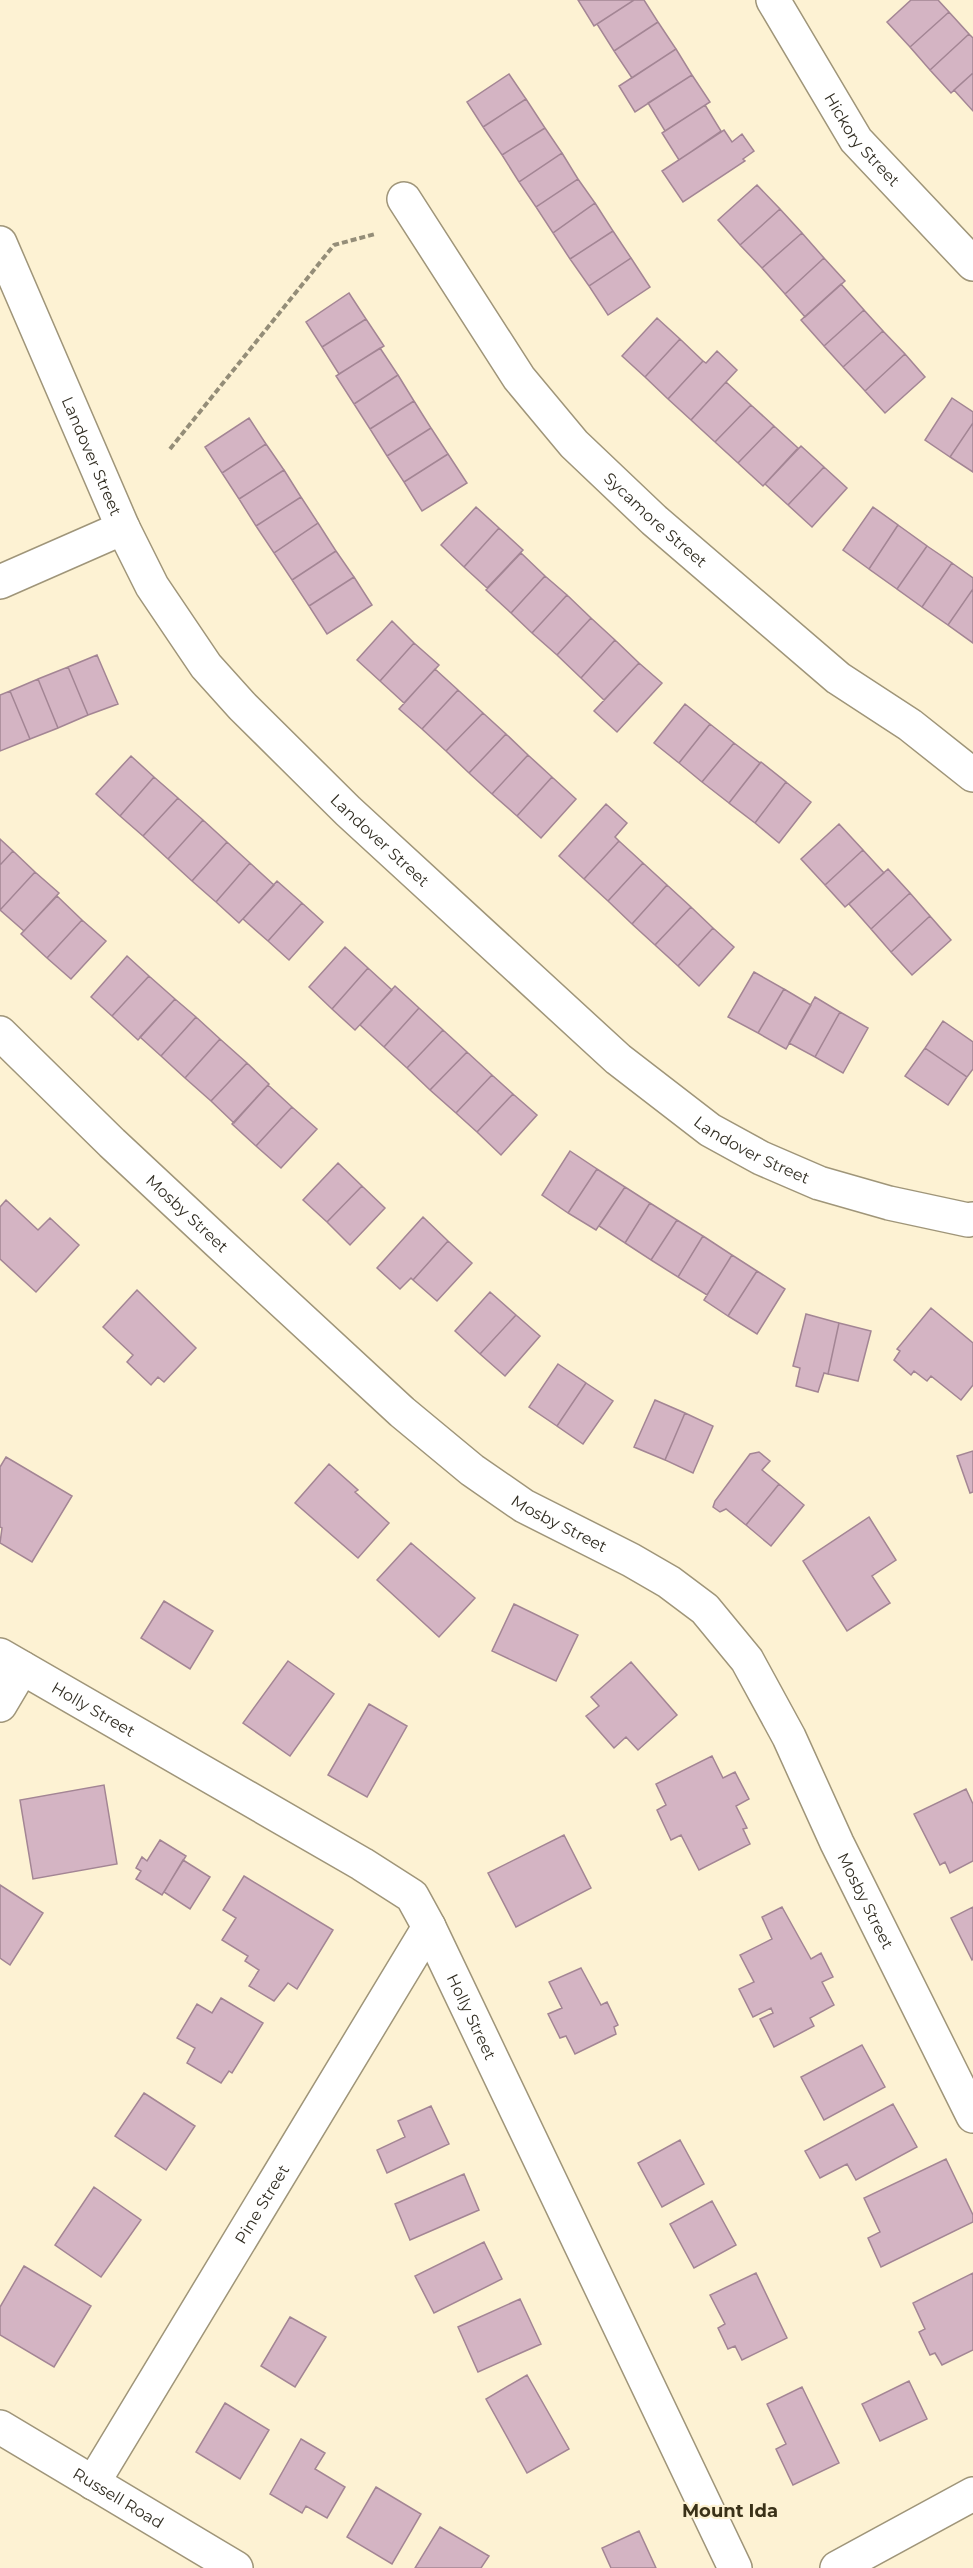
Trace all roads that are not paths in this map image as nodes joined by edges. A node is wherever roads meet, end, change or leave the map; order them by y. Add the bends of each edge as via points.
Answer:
1 (773, 0) edge
2 (404, 198) dead end
3 (0, 243) edge
4 (973, 264) edge
5 (123, 528) junction
6 (0, 582) edge
7 (973, 775) edge
8 (0, 1033) edge
9 (973, 1219) edge
10 (11, 1661) edge
11 (0, 1705) edge
12 (429, 1928) junction
13 (973, 2116) edge
14 (0, 2427) edge
15 (93, 2483) junction
16 (973, 2494) edge
17 (236, 2568) edge
18 (735, 2568) edge
19 (837, 2568) edge

1 - 4 street, Hickory Street via 856,141
2 - 7 street, Sycamore Street via 519,378 574,444 654,520 838,678 910,725
3 - 5 street, Landover Street
5 - 6 street
5 - 9 street, Landover Street via 164,604 206,666 242,706 365,826 654,1089 710,1130 819,1183 889,1203
8 - 13 street, Mosby Street via 217,1241 402,1412 472,1470 524,1506 650,1570 705,1609 747,1660 789,1737 837,1843
10 - 11 street
10 - 12 street, Holly Street via 362,1864 412,1896
12 - 15 street, Pine Street
12 - 18 street, Holly Street
14 - 15 street, Russell Road
15 - 17 street, Russell Road
16 - 19 street

